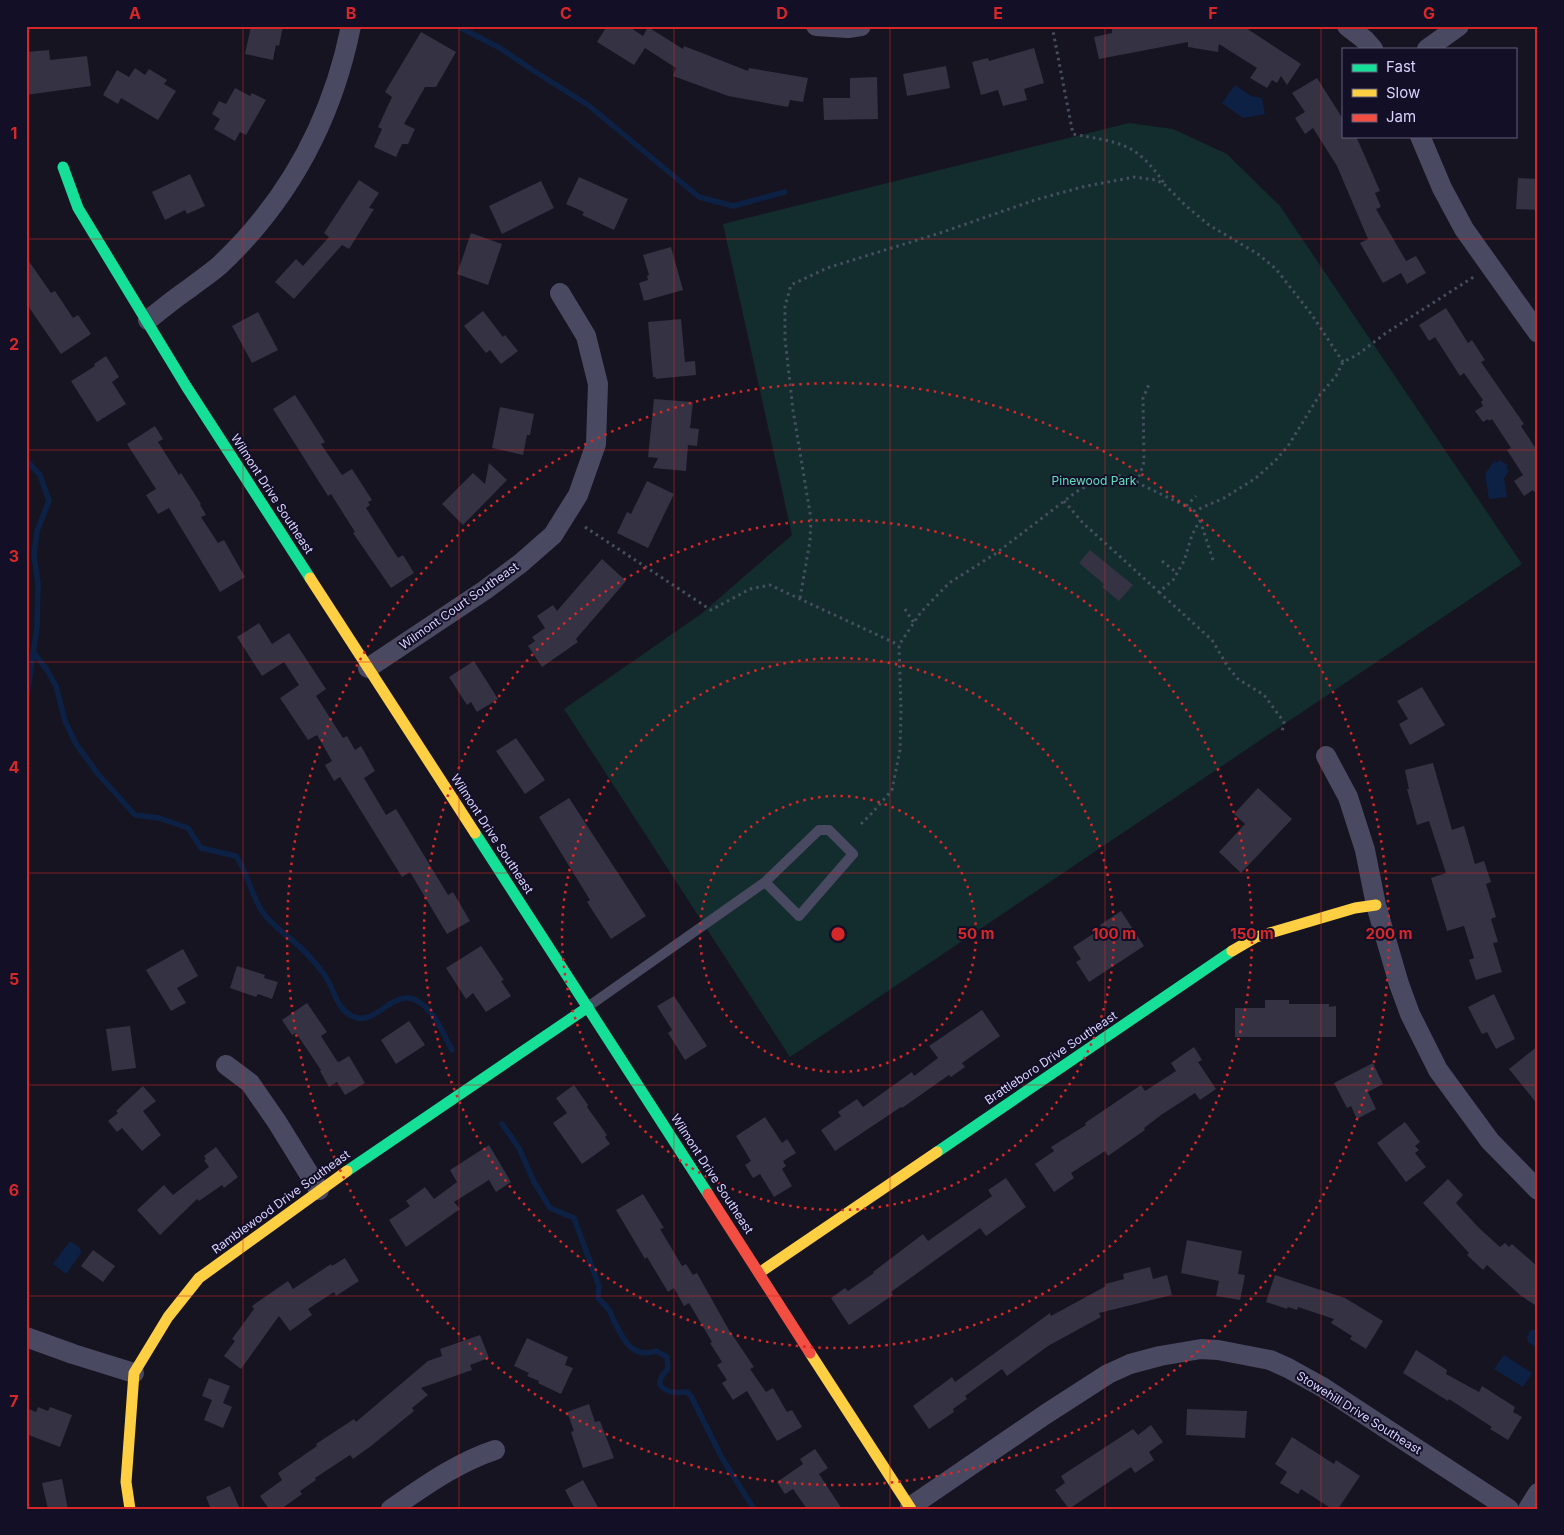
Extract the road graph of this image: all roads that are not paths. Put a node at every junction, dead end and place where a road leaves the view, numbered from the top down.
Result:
1 (351, 26) edge
2 (816, 26) edge
3 (861, 26) edge
4 (1347, 26) edge
5 (1459, 26) edge
6 (1372, 48) edge
7 (1428, 48) edge
8 (1421, 138) edge
9 (64, 167) dead end
10 (560, 293) dead end
11 (148, 320) junction
12 (1538, 334) edge
13 (368, 668) junction
14 (1326, 756) dead end
15 (765, 882) junction
16 (1376, 904) junction
17 (588, 1007) junction
18 (226, 1065) dead end
19 (319, 1190) junction
20 (1538, 1190) edge
21 (759, 1273) junction
22 (26, 1337) edge
23 (134, 1373) junction
24 (495, 1450) dead end
25 (1538, 1493) edge
26 (911, 1508) edge
27 (130, 1509) edge
28 (391, 1509) edge
29 (1509, 1509) edge
30 (1528, 1509) edge

1 - 11 street
2 - 3 street
4 - 6 street
5 - 7 street
8 - 12 street
9 - 11 street, Wilmont Drive Southeast
10 - 13 street, Wilmont Court Southeast
11 - 13 street, Wilmont Drive Southeast
13 - 17 street, Wilmont Drive Southeast
14 - 16 street
15 - 15 lane
15 - 17 lane
16 - 20 street
16 - 21 street, Brattleboro Drive Southeast
17 - 19 street, Ramblewood Drive Southeast
17 - 21 street, Wilmont Drive Southeast
18 - 19 street
19 - 23 street, Ramblewood Drive Southeast
21 - 26 street, Wilmont Drive Southeast
22 - 23 street
23 - 27 street, Ramblewood Drive Southeast
24 - 28 street
25 - 30 street
26 - 29 street, Stowehill Drive Southeast

